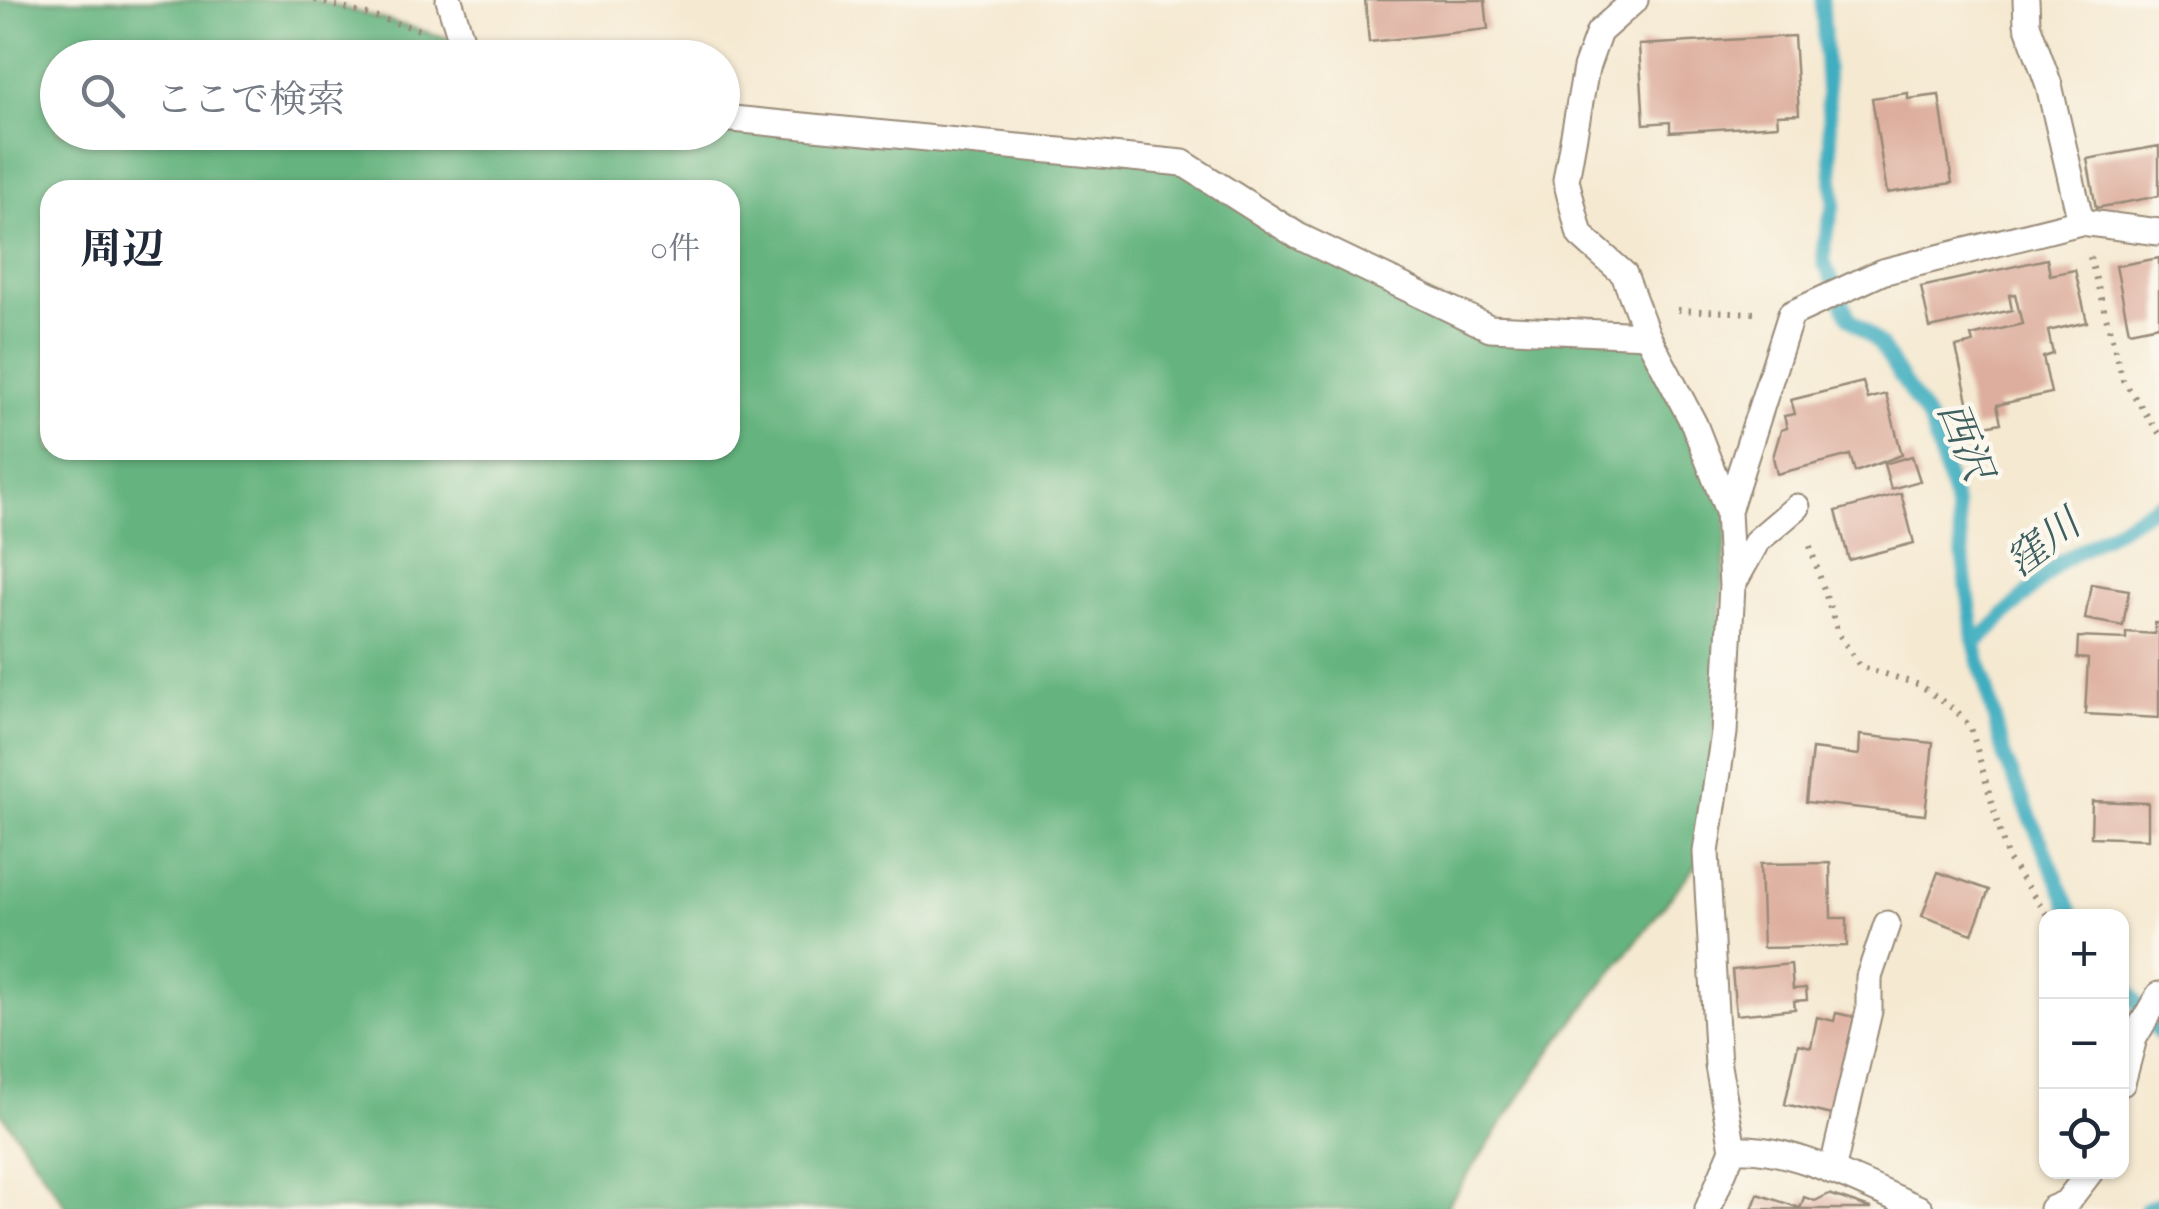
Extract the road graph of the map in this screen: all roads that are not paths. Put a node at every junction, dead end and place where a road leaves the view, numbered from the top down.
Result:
1 (449, 0) edge
2 (1635, 0) edge
3 (2026, 0) edge
4 (465, 40) edge
5 (740, 120) edge
6 (2081, 222) junction
7 (2159, 232) edge
8 (1648, 335) junction
9 (1797, 506) road end
10 (1728, 510) junction
11 (1732, 586) junction
12 (1887, 924) dead end
13 (2159, 995) edge
14 (2129, 1057) edge
15 (1733, 1149) junction
16 (1832, 1171) junction
17 (2085, 1179) edge
18 (1708, 1209) edge
19 (1920, 1209) edge
20 (2052, 1209) edge

1 - 4 lane
2 - 8 lane
3 - 6 lane
5 - 8 lane
6 - 7 lane
6 - 10 lane
8 - 10 lane
9 - 11 lane
10 - 11 lane
11 - 15 lane
12 - 16 lane
13 - 14 lane
15 - 16 lane
15 - 18 lane
16 - 19 lane
17 - 20 lane

